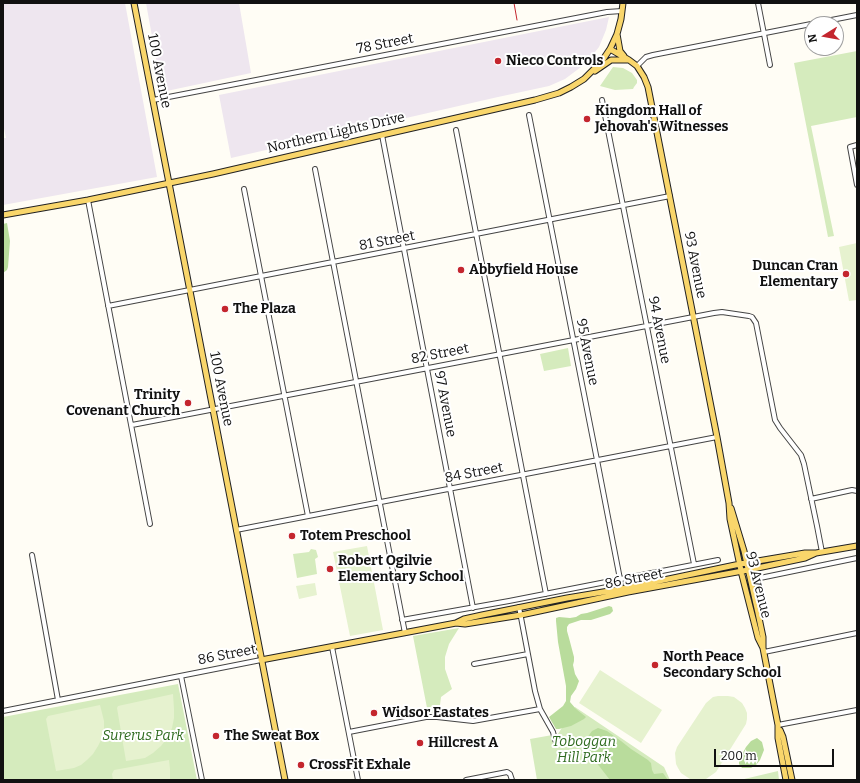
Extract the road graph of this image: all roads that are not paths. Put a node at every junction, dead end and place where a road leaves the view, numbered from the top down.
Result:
1 (134, 3) edge
2 (623, 3) edge
3 (758, 3) edge
4 (622, 11) junction
5 (857, 15) edge
6 (764, 33) junction
7 (617, 34) junction
8 (610, 49) junction
9 (629, 60) junction
10 (770, 65) dead end
11 (637, 66) junction
12 (587, 77) junction
13 (153, 100) junction
14 (602, 100) dead end
15 (529, 116) dead end
16 (456, 130) dead end
17 (382, 135) junction
18 (857, 145) edge
19 (315, 169) dead end
20 (168, 184) junction
21 (857, 185) edge
22 (244, 189) dead end
23 (670, 196) junction
24 (88, 200) junction
25 (624, 206) junction
26 (3, 215) edge
27 (550, 220) junction
28 (476, 234) junction
29 (404, 248) junction
30 (332, 262) junction
31 (261, 276) junction
32 (189, 290) junction
33 (108, 306) junction
34 (693, 317) junction
35 (647, 325) junction
36 (574, 340) junction
37 (500, 354) junction
38 (427, 368) junction
39 (356, 382) junction
40 (284, 396) junction
41 (212, 410) junction
42 (132, 425) junction
43 (717, 437) junction
44 (671, 446) junction
45 (597, 460) junction
46 (523, 474) junction
47 (451, 489) junction
48 (857, 490) edge
49 (811, 499) junction
50 (379, 502) junction
51 (729, 503) junction
52 (308, 516) junction
53 (150, 524) dead end
54 (236, 530) junction
55 (857, 546) edge
56 (819, 553) junction
57 (32, 555) dead end
58 (857, 558) edge
59 (718, 560) dead end
60 (747, 563) junction
61 (694, 564) junction
62 (740, 564) junction
63 (748, 570) junction
64 (742, 571) junction
65 (760, 578) dead end
66 (620, 579) junction
67 (620, 591) junction
68 (546, 594) junction
69 (519, 607) junction
70 (473, 608) junction
71 (521, 615) junction
72 (402, 620) junction
73 (456, 623) junction
74 (405, 633) junction
75 (857, 633) edge
76 (332, 647) junction
77 (763, 650) junction
78 (528, 654) junction
79 (261, 660) junction
80 (474, 664) dead end
81 (181, 676) junction
82 (58, 700) junction
83 (540, 709) junction
84 (857, 710) edge
85 (3, 711) edge
86 (778, 725) junction
87 (350, 732) junction
88 (555, 740) dead end
89 (202, 780) edge
90 (285, 780) edge
91 (358, 780) edge
92 (466, 780) edge
93 (512, 780) edge
94 (786, 780) edge
95 (792, 780) edge

1 - 13 main road, 100 Avenue
2 - 4 main road, Northern Lights Drive
3 - 6 street
4 - 7 main road, Northern Lights Drive
4 - 13 street, 78 Street
5 - 6 street
6 - 10 street
6 - 11 street
7 - 8 main road, Northern Lights Drive
7 - 9 main road
8 - 9 main road, 93 Avenue
8 - 12 main road, Northern Lights Drive
9 - 11 main road, 93 Avenue
9 - 12 main road
11 - 23 main road, 93 Avenue
12 - 17 main road, Northern Lights Drive
13 - 20 main road, 100 Avenue
14 - 25 street, 94 Avenue
15 - 27 street, 95 Avenue
16 - 28 street
17 - 20 main road, Northern Lights Drive
17 - 29 street, 97 Avenue
18 - 21 street
19 - 30 street
20 - 24 main road, Northern Lights Drive
20 - 32 main road, 100 Avenue
22 - 31 street
23 - 25 street, 81 Street
23 - 34 main road, 93 Avenue
24 - 26 main road, Northern Lights Drive
24 - 33 street
25 - 27 street, 81 Street
25 - 35 street, 94 Avenue
27 - 28 street, 81 Street
27 - 36 street, 95 Avenue
28 - 29 street, 81 Street
28 - 37 street
29 - 30 street, 81 Street
29 - 38 street, 97 Avenue
30 - 31 street, 81 Street
30 - 39 street
31 - 32 street, 81 Street
31 - 40 street
32 - 33 street, 81 Street
32 - 41 main road, 100 Avenue
33 - 42 street
34 - 35 street, 82 Street
34 - 43 main road, 93 Avenue
34 - 49 street, 82 Street
35 - 36 street, 82 Street
35 - 44 street, 94 Avenue
36 - 37 street, 82 Street
36 - 45 street, 95 Avenue
37 - 38 street, 82 Street
37 - 46 street
38 - 39 street, 82 Street
38 - 47 street, 97 Avenue
39 - 40 street, 82 Street
39 - 50 street
40 - 41 street, 82 Street
40 - 52 street
41 - 42 street, 82 Street
41 - 54 main road, 100 Avenue
42 - 53 street
43 - 44 street, 84 Street
43 - 51 main road, 93 Avenue
44 - 45 street, 84 Street
44 - 61 street, 94 Avenue
45 - 46 street, 84 Street
45 - 66 street, 95 Avenue
46 - 47 street, 84 Street
46 - 68 street
47 - 50 street, 84 Street
47 - 70 street, 97 Avenue
48 - 49 street
49 - 56 street
50 - 52 street, 84 Street
50 - 72 street
51 - 60 main road, 93 Avenue
51 - 62 main road, 93 Avenue
52 - 54 street, 84 Street
54 - 79 main road, 100 Avenue
55 - 56 main road, 86 Street
56 - 60 main road, 86 Street
56 - 63 main road, 86 Street
57 - 82 street
58 - 65 street
59 - 61 street, 86 Street
60 - 62 main road, 86 Street
60 - 63 main road, 93 Avenue
61 - 66 street, 86 Street
62 - 64 main road, 93 Avenue
62 - 67 main road, 86 Street
63 - 64 main road, 86 Street
63 - 77 main road, 93 Avenue
64 - 67 main road, 86 Street
64 - 77 main road, 93 Avenue
66 - 67 street, 95 Avenue
66 - 68 street, 86 Street
67 - 69 main road, 86 Street
67 - 71 main road, 86 Street
68 - 70 street, 86 Street
69 - 71 street
69 - 73 main road, 86 Street
70 - 72 street, 86 Street
71 - 73 main road, 86 Street
71 - 78 street
72 - 74 street
73 - 74 main road, 86 Street
74 - 76 main road, 86 Street
75 - 77 street
76 - 79 main road, 86 Street
76 - 87 street
77 - 86 main road, 93 Avenue
78 - 80 street
78 - 83 street
79 - 81 street, 86 Street
79 - 90 main road, 100 Avenue
81 - 82 street, 86 Street
81 - 89 street
82 - 85 street, 86 Street
83 - 87 street
83 - 88 street
84 - 86 street
86 - 94 main road, 93 Avenue
86 - 95 main road, 93 Avenue
87 - 91 street
92 - 93 street

